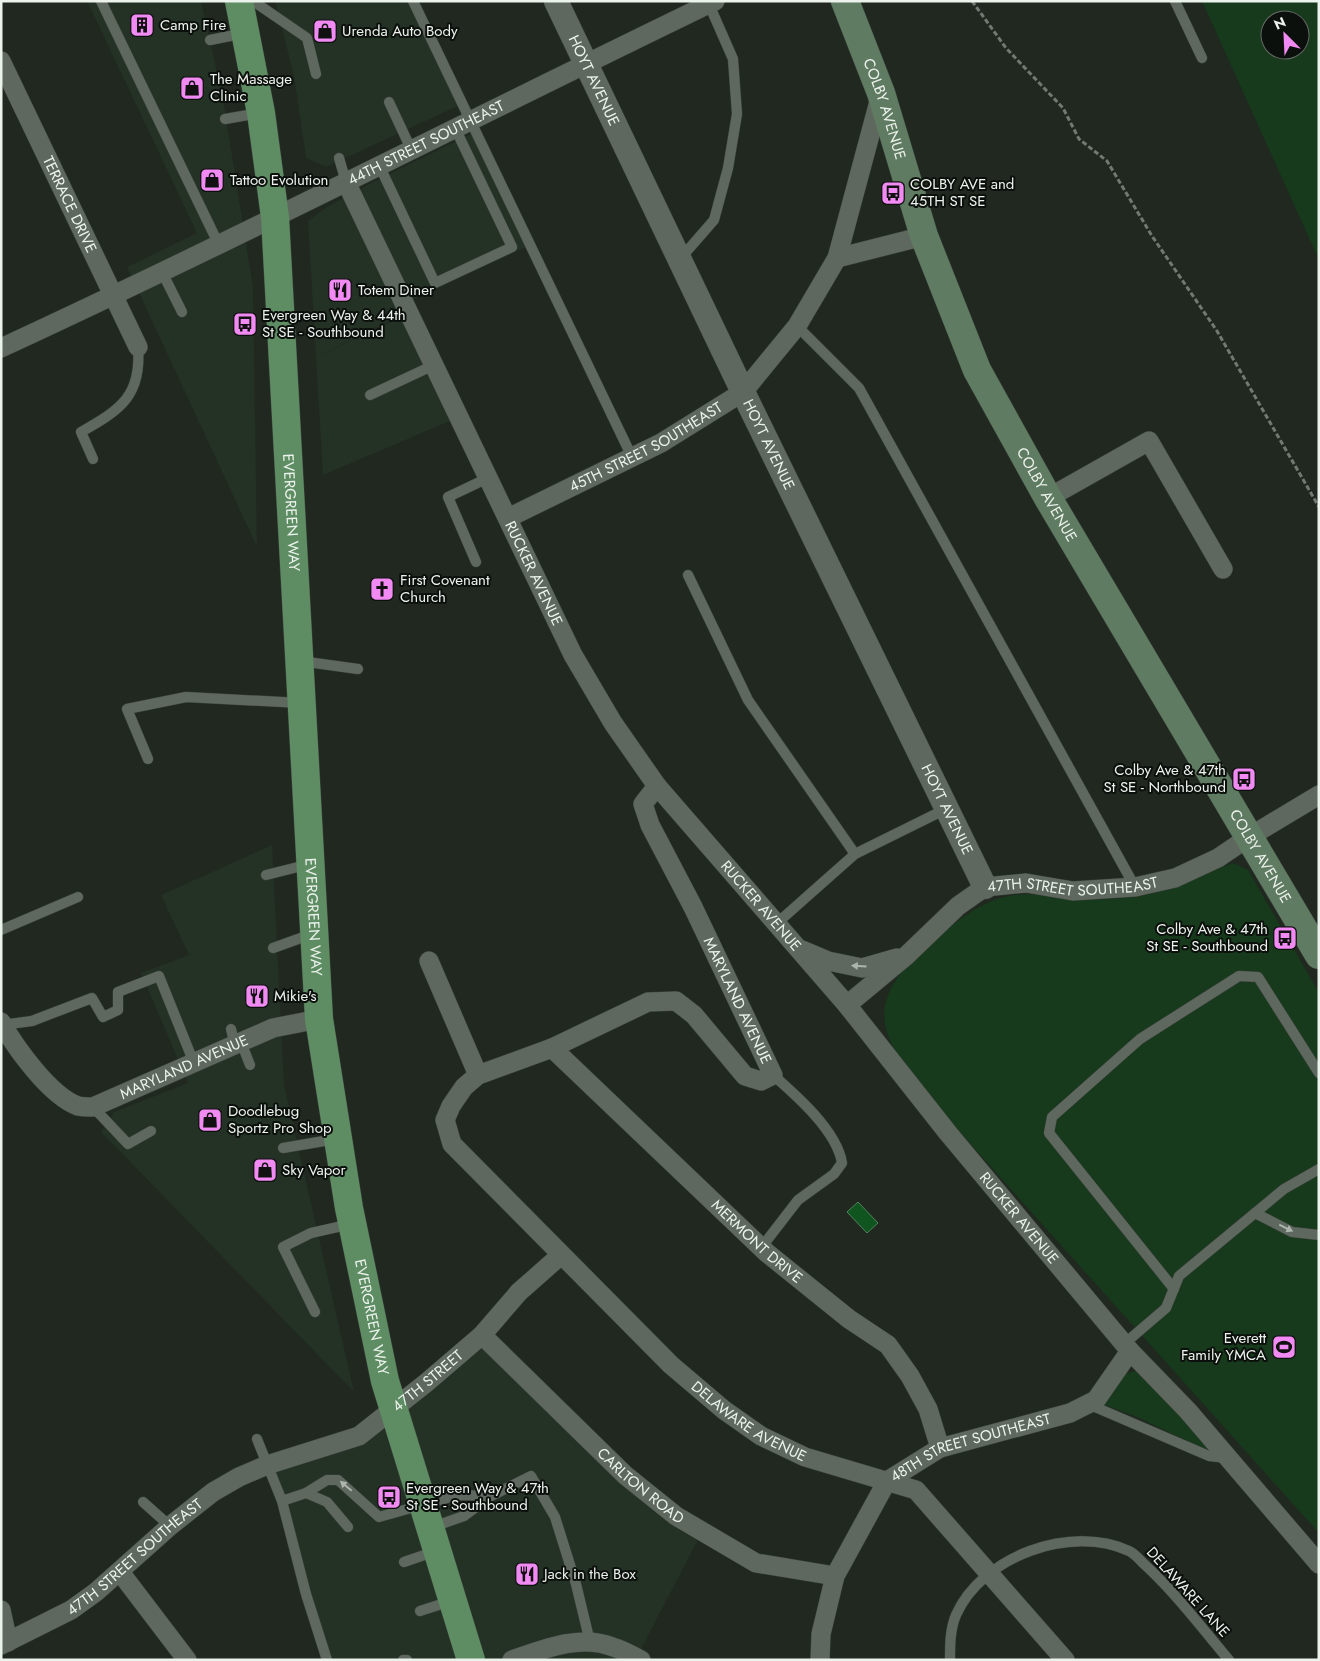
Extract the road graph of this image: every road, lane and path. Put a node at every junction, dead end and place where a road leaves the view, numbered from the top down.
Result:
1 (101, 1) edge
2 (239, 1) edge
3 (253, 1) edge
4 (413, 1) edge
5 (556, 1) edge
6 (845, 1) edge
7 (972, 1) edge
8 (1175, 1) edge
9 (710, 2) edge
10 (246, 32) junction
11 (210, 40) dead end
12 (1202, 58) dead end
13 (1, 61) edge
14 (586, 63) junction
15 (316, 74) dead end
16 (881, 94) junction
17 (389, 102) dead end
18 (261, 113) junction
19 (225, 119) dead end
20 (463, 124) junction
21 (411, 149) junction
22 (339, 158) dead end
23 (379, 165) junction
24 (346, 182) junction
25 (274, 217) junction
26 (924, 236) junction
27 (219, 245) junction
28 (837, 258) junction
29 (680, 260) junction
30 (162, 274) junction
31 (113, 297) junction
32 (182, 312) dead end
33 (797, 326) junction
34 (138, 347) joint
35 (1, 348) edge
36 (434, 365) junction
37 (743, 392) junction
38 (370, 395) dead end
39 (632, 457) junction
40 (93, 459) dead end
41 (488, 478) junction
42 (1048, 498) junction
43 (1319, 507) edge
44 (508, 518) junction
45 (476, 562) dead end
46 (1223, 569) dead end
47 (688, 575) dead end
48 (299, 661) junction
49 (358, 669) dead end
50 (302, 703) junction
51 (148, 759) dead end
52 (656, 786) junction
53 (1319, 795) edge
54 (948, 808) junction
55 (1249, 837) junction
56 (855, 854) junction
57 (310, 864) junction
58 (266, 875) dead end
59 (986, 887) junction
60 (1135, 887) junction
61 (78, 897) dead end
62 (776, 924) junction
63 (1, 930) edge
64 (314, 934) junction
65 (273, 948) dead end
66 (797, 948) junction
67 (1319, 955) edge
68 (906, 956) junction
69 (429, 961) dead end
70 (847, 1005) junction
71 (319, 1019) junction
72 (2, 1023) edge
73 (236, 1039) junction
74 (552, 1048) junction
75 (194, 1063) junction
76 (250, 1065) dead end
77 (1319, 1073) edge
78 (478, 1075) junction
79 (773, 1075) junction
80 (93, 1107) junction
81 (150, 1131) dead end
82 (338, 1139) junction
83 (452, 1144) joint
84 (283, 1148) dead end
85 (1319, 1169) edge
86 (1255, 1213) junction
87 (352, 1224) junction
88 (1319, 1234) edge
89 (761, 1248) junction
90 (561, 1255) junction
91 (1174, 1289) junction
92 (314, 1312) dead end
93 (482, 1334) junction
94 (1127, 1347) junction
95 (1088, 1404) junction
96 (393, 1410) junction
97 (257, 1439) dead end
98 (940, 1448) junction
99 (1229, 1458) junction
100 (267, 1465) junction
101 (887, 1481) junction
102 (306, 1494) junction
103 (491, 1496) junction
104 (282, 1501) junction
105 (143, 1502) dead end
106 (170, 1526) junction
107 (348, 1527) dead end
108 (429, 1528) junction
109 (404, 1562) dead end
110 (1319, 1564) edge
111 (120, 1572) junction
112 (989, 1573) junction
113 (834, 1576) junction
114 (452, 1601) junction
115 (1, 1610) edge
116 (420, 1611) dead end
117 (590, 1642) junction
118 (4, 1644) edge
119 (187, 1660) edge
120 (327, 1660) edge
121 (471, 1660) edge
122 (512, 1660) edge
123 (641, 1660) edge
124 (820, 1660) edge
125 (950, 1660) edge
126 (1065, 1660) edge
127 (1229, 1660) edge

1 - 27 lane
2 - 10 main road
3 - 15 lane
4 - 20 lane
5 - 14 street, HOYT AVENUE
6 - 16 main road, COLBY AVENUE
7 - 43 path
8 - 12 lane
9 - 14 street, 44TH STREET SOUTHEAST
9 - 29 lane
10 - 11 lane
10 - 18 main road
13 - 31 street, TERRACE DRIVE
14 - 20 street, 44TH STREET SOUTHEAST
14 - 29 street, HOYT AVENUE
16 - 26 main road, COLBY AVENUE
16 - 28 street, 45TH STREET SOUTHEAST
17 - 21 lane
18 - 19 lane
18 - 25 main road
20 - 21 street, 44TH STREET SOUTHEAST
20 - 23 lane
20 - 39 lane
21 - 23 street, 44TH STREET SOUTHEAST
22 - 24 lane, RUCKER AVENUE
23 - 24 street, 44TH STREET SOUTHEAST
24 - 25 street, 44TH STREET SOUTHEAST
24 - 36 street, RUCKER AVENUE
25 - 27 street, 44TH STREET SOUTHEAST
25 - 48 main road, EVERGREEN WAY
26 - 28 street
26 - 42 main road, COLBY AVENUE
27 - 30 street, 44TH STREET SOUTHEAST
28 - 33 street, 45TH STREET SOUTHEAST
29 - 37 street, HOYT AVENUE
30 - 31 street, 44TH STREET SOUTHEAST
30 - 32 lane
31 - 34 street, TERRACE DRIVE
31 - 35 street, 44TH STREET SOUTHEAST
33 - 37 street, 45TH STREET SOUTHEAST
33 - 60 lane
34 - 40 lane
36 - 38 lane
36 - 41 street, RUCKER AVENUE
37 - 39 street, 45TH STREET SOUTHEAST
37 - 54 street, HOYT AVENUE
39 - 44 street, 45TH STREET SOUTHEAST
41 - 44 street, RUCKER AVENUE
41 - 45 lane
42 - 46 street
42 - 55 main road, COLBY AVENUE
44 - 52 street, RUCKER AVENUE
47 - 56 lane
48 - 49 lane
48 - 50 main road, EVERGREEN WAY
50 - 51 lane
50 - 57 main road, EVERGREEN WAY
52 - 62 street, RUCKER AVENUE
52 - 79 street, MARYLAND AVENUE
53 - 55 street, 47TH STREET SOUTHEAST
54 - 56 lane
54 - 59 street, HOYT AVENUE
55 - 60 street, 47TH STREET SOUTHEAST
55 - 67 main road, COLBY AVENUE
56 - 62 lane
57 - 58 lane
57 - 64 main road, EVERGREEN WAY
59 - 60 street, 47TH STREET SOUTHEAST
59 - 68 street, 47TH STREET SOUTHEAST
61 - 63 lane
62 - 66 street, RUCKER AVENUE
64 - 65 lane
64 - 71 main road, EVERGREEN WAY
68 -> 66 street
66 - 70 street, RUCKER AVENUE
68 - 70 street, 47TH STREET SOUTHEAST
69 - 78 street
70 - 94 street, RUCKER AVENUE
71 - 73 street, MARYLAND AVENUE
71 - 82 main road, EVERGREEN WAY
72 - 75 lane
72 - 80 street
73 - 75 street, MARYLAND AVENUE
73 - 76 lane
74 - 78 street, MARYLAND AVENUE
74 - 79 street, MARYLAND AVENUE
74 - 89 street, MERMONT DRIVE
75 - 80 street, MARYLAND AVENUE
77 - 91 lane
78 - 83 street, MARYLAND AVENUE
79 - 89 lane
80 - 81 lane
82 - 84 lane
82 - 87 main road, EVERGREEN WAY
83 - 90 street, DELAWARE AVENUE
85 - 86 lane
86 -> 88 lane
86 - 91 lane
87 - 92 lane
87 - 96 main road, EVERGREEN WAY
89 - 98 street, MERMONT DRIVE
90 - 93 street, 47TH STREET
90 - 101 street, DELAWARE AVENUE
91 - 94 lane
93 - 96 street, 47TH STREET
93 - 113 street, CARLTON ROAD
94 - 95 street, 48TH STREET SOUTHEAST
94 - 99 street, RUCKER AVENUE
95 - 98 street, 48TH STREET SOUTHEAST
95 - 99 lane
96 - 100 street, 47TH STREET
96 - 108 main road, EVERGREEN WAY
97 - 100 lane
98 - 101 street, 48TH STREET SOUTHEAST
99 - 110 street, RUCKER AVENUE
100 - 104 lane
100 - 106 street, 47TH STREET SOUTHEAST
101 - 112 street, DELAWARE AVENUE
101 - 113 street, 48TH STREET SOUTHEAST
102 - 104 lane
102 - 107 lane
108 -> 102 lane
103 - 108 lane
103 - 108 lane
103 - 117 lane
104 - 120 lane
105 - 106 lane
106 - 111 street, 47TH STREET SOUTHEAST
108 - 109 lane
108 - 114 main road, EVERGREEN WAY
111 - 118 street, 47TH STREET SOUTHEAST
111 - 119 street
112 - 125 lane, DELAWARE LANE
112 - 126 street, DELAWARE AVENUE
112 - 127 lane, DELAWARE LANE
113 - 124 street, 48TH STREET SOUTHEAST
114 - 116 lane
114 - 121 main road, EVERGREEN WAY
115 - 118 street
117 - 122 street
117 - 123 street

